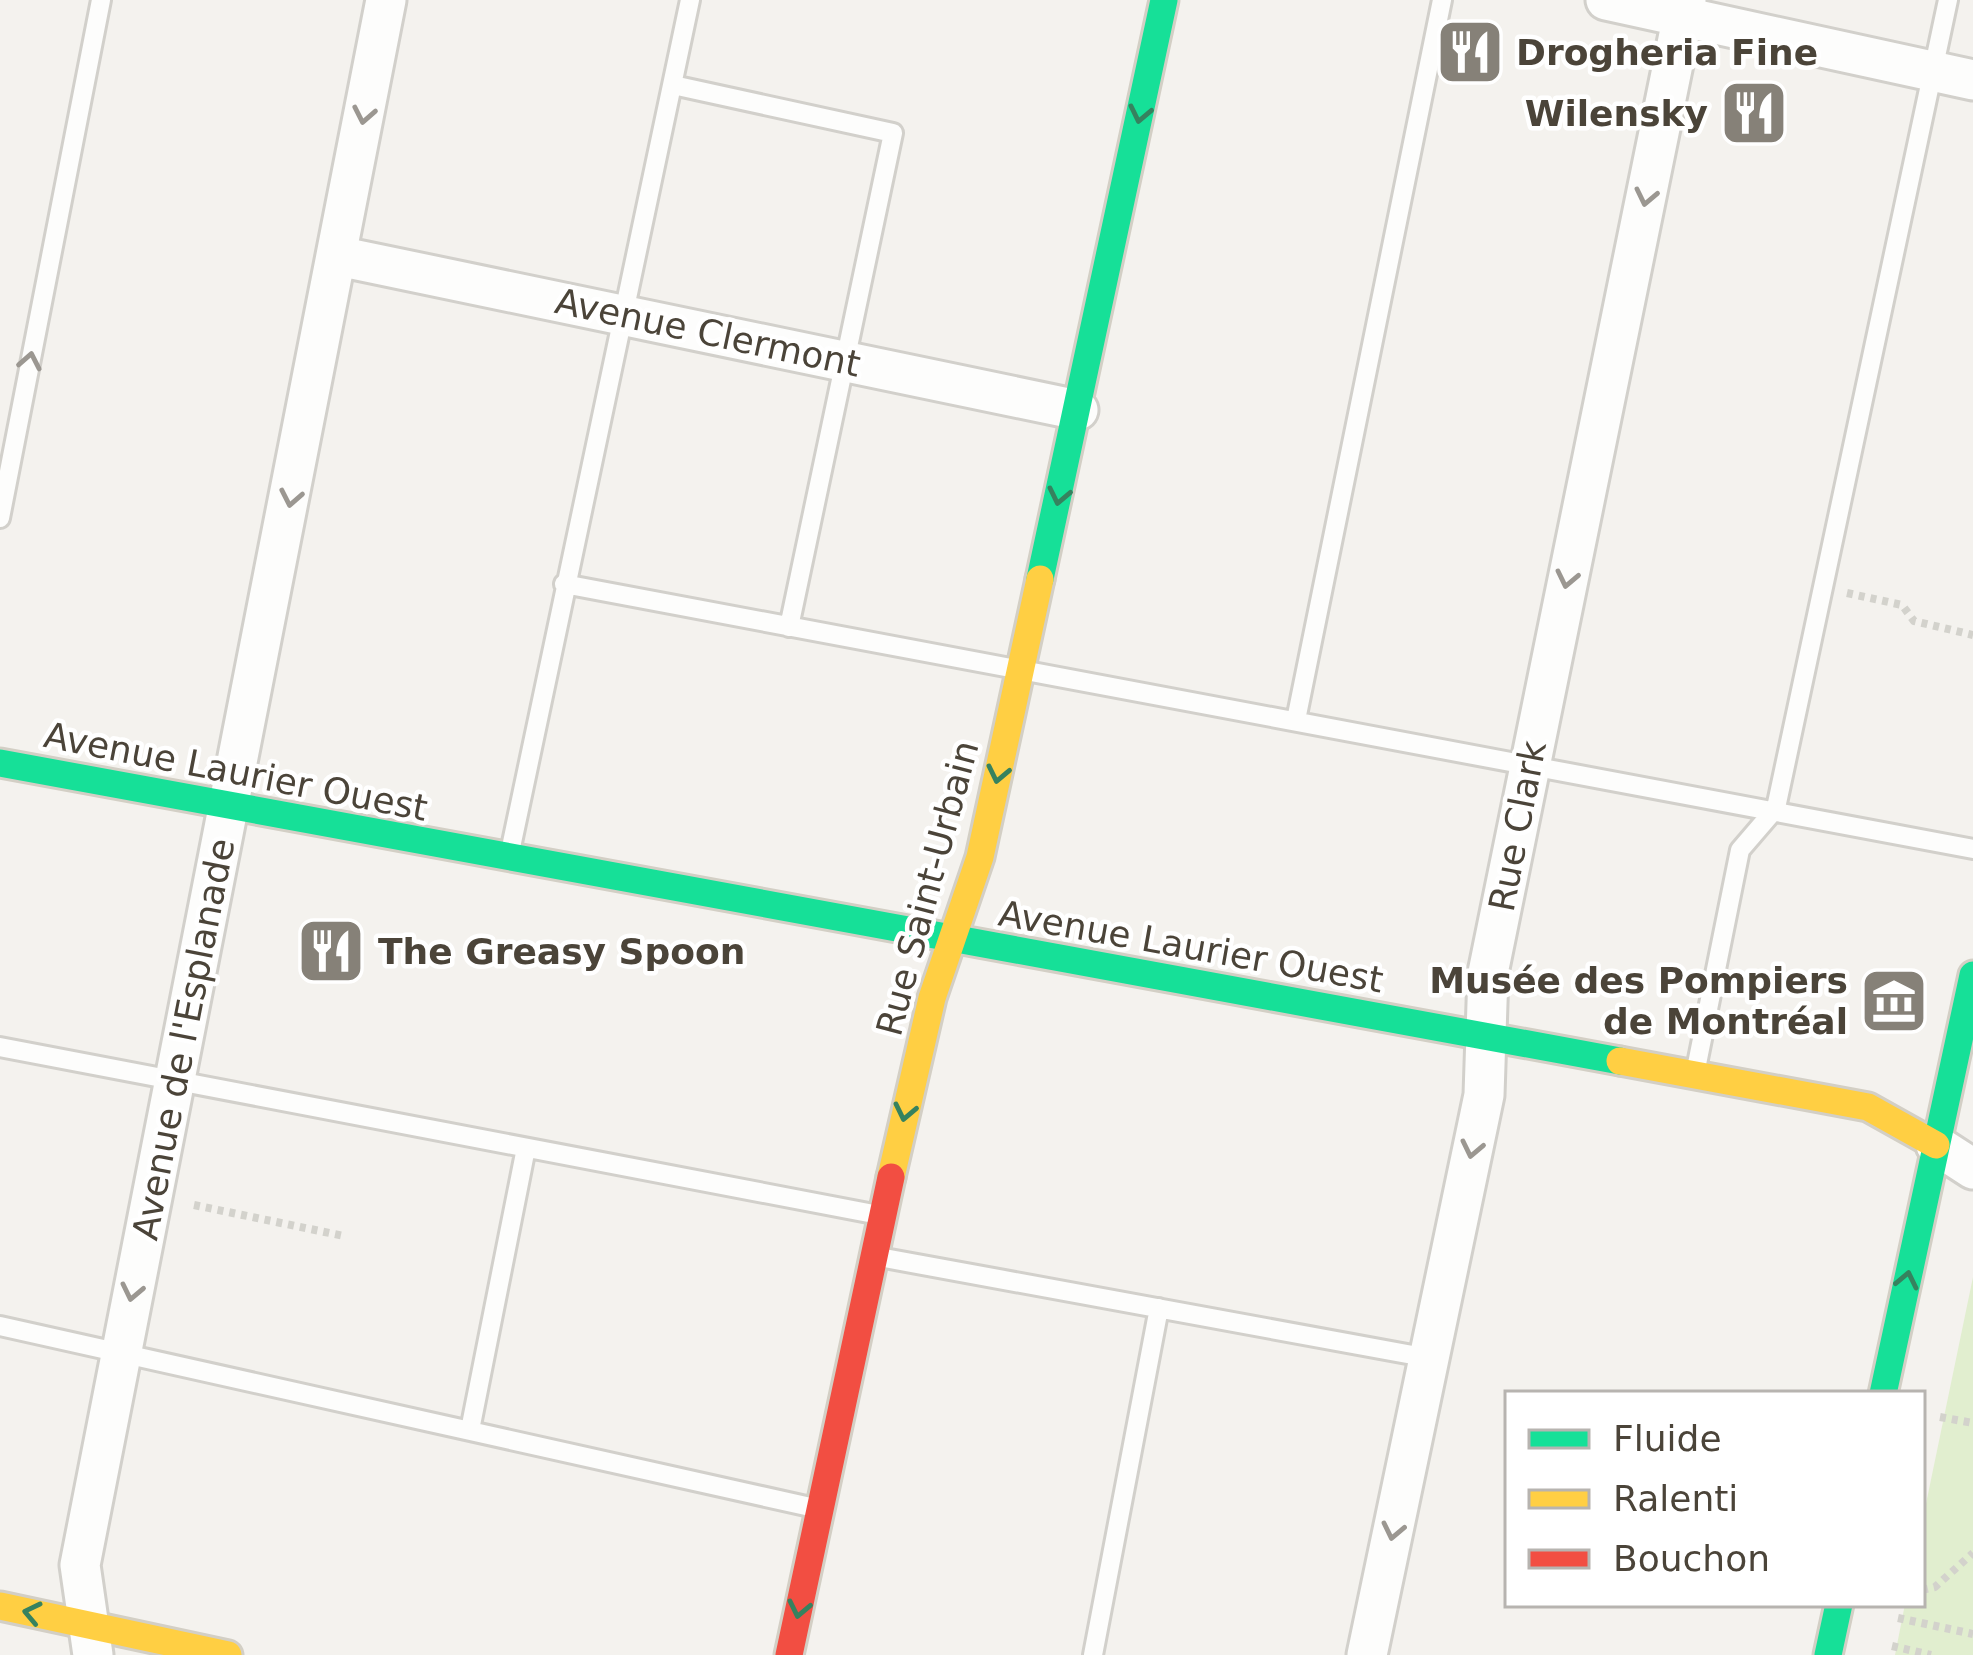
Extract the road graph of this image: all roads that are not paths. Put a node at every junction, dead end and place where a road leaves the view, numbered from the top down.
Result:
1 (100, 0) edge
2 (386, 0) edge
3 (690, 0) edge
4 (1165, 0) edge
5 (1442, 0) edge
6 (1606, 0) edge
7 (1948, 0) edge
8 (1684, 9) edge
9 (1934, 72) junction
10 (1973, 80) edge
11 (673, 86) junction
12 (338, 256) junction
13 (624, 315) junction
14 (845, 360) junction
15 (1078, 410) junction
16 (0, 518) edge
17 (564, 584) junction
18 (789, 627) junction
19 (1022, 668) junction
20 (1296, 720) junction
21 (1530, 761) junction
22 (0, 764) edge
23 (230, 806) junction
24 (1776, 808) junction
25 (1973, 848) edge
26 (509, 858) junction
27 (951, 940) junction
28 (1973, 975) edge
29 (1485, 1034) junction
30 (0, 1047) edge
31 (1695, 1078) junction
32 (177, 1083) junction
33 (1936, 1145) junction
34 (526, 1148) junction
35 (1973, 1169) edge
36 (884, 1216) junction
37 (876, 1256) junction
38 (1159, 1308) junction
39 (0, 1326) edge
40 (119, 1351) junction
41 (1429, 1358) junction
42 (1884, 1391) edge
43 (470, 1430) junction
44 (820, 1509) junction
45 (0, 1606) edge
46 (1838, 1607) edge
47 (92, 1640) edge
48 (228, 1655) edge
49 (789, 1655) edge
50 (1094, 1655) edge
51 (1367, 1655) edge
52 (1828, 1655) edge

16 -> 1 lane
2 -> 12 street, Avenue de l'Esplanade
3 - 11 lane
4 -> 15 main road, Rue Saint-Urbain
5 - 20 lane
6 - 8 street
7 - 9 lane
8 - 9 street
8 -> 21 street, Rue Clark
9 - 10 street
9 - 24 lane
11 - 13 lane
11 - 14 lane
12 - 13 street, Avenue Clermont
12 -> 23 street, Avenue de l'Esplanade
13 - 14 street, Avenue Clermont
13 - 17 lane
14 - 15 street, Avenue Clermont
14 - 18 lane
15 -> 19 main road, Rue Saint-Urbain
17 - 18 lane
17 - 26 lane
18 - 19 lane
19 - 20 lane
19 -> 27 main road, Rue Saint-Urbain
20 - 21 lane
21 - 24 lane
21 - 29 street, Rue Clark
22 - 23 main road, Avenue Laurier Ouest
23 - 26 main road, Avenue Laurier Ouest
23 - 32 street, Avenue de l'Esplanade
24 - 25 lane
24 - 31 lane
26 - 27 main road, Avenue Laurier Ouest
27 - 29 main road, Avenue Laurier Ouest
27 -> 36 main road, Rue Saint-Urbain
28 - 33 main road
29 - 31 main road, Avenue Laurier Ouest
29 -> 41 street, Rue Clark
30 - 32 lane
31 - 33 main road, Avenue Laurier Ouest
32 - 34 lane
32 -> 40 street, Avenue de l'Esplanade
33 - 35 street
42 -> 33 main road
34 - 36 lane
34 - 43 lane
36 - 37 main road, Rue Saint-Urbain
37 - 38 lane
37 - 44 main road, Rue Saint-Urbain
38 - 41 lane
38 - 50 lane
39 - 40 lane
40 - 43 lane
40 - 47 street, Avenue de l'Esplanade
41 -> 51 street, Rue Clark
43 - 44 lane
44 -> 49 main road, Rue Saint-Urbain
47 -> 45 main road
46 - 52 main road
47 - 48 main road

